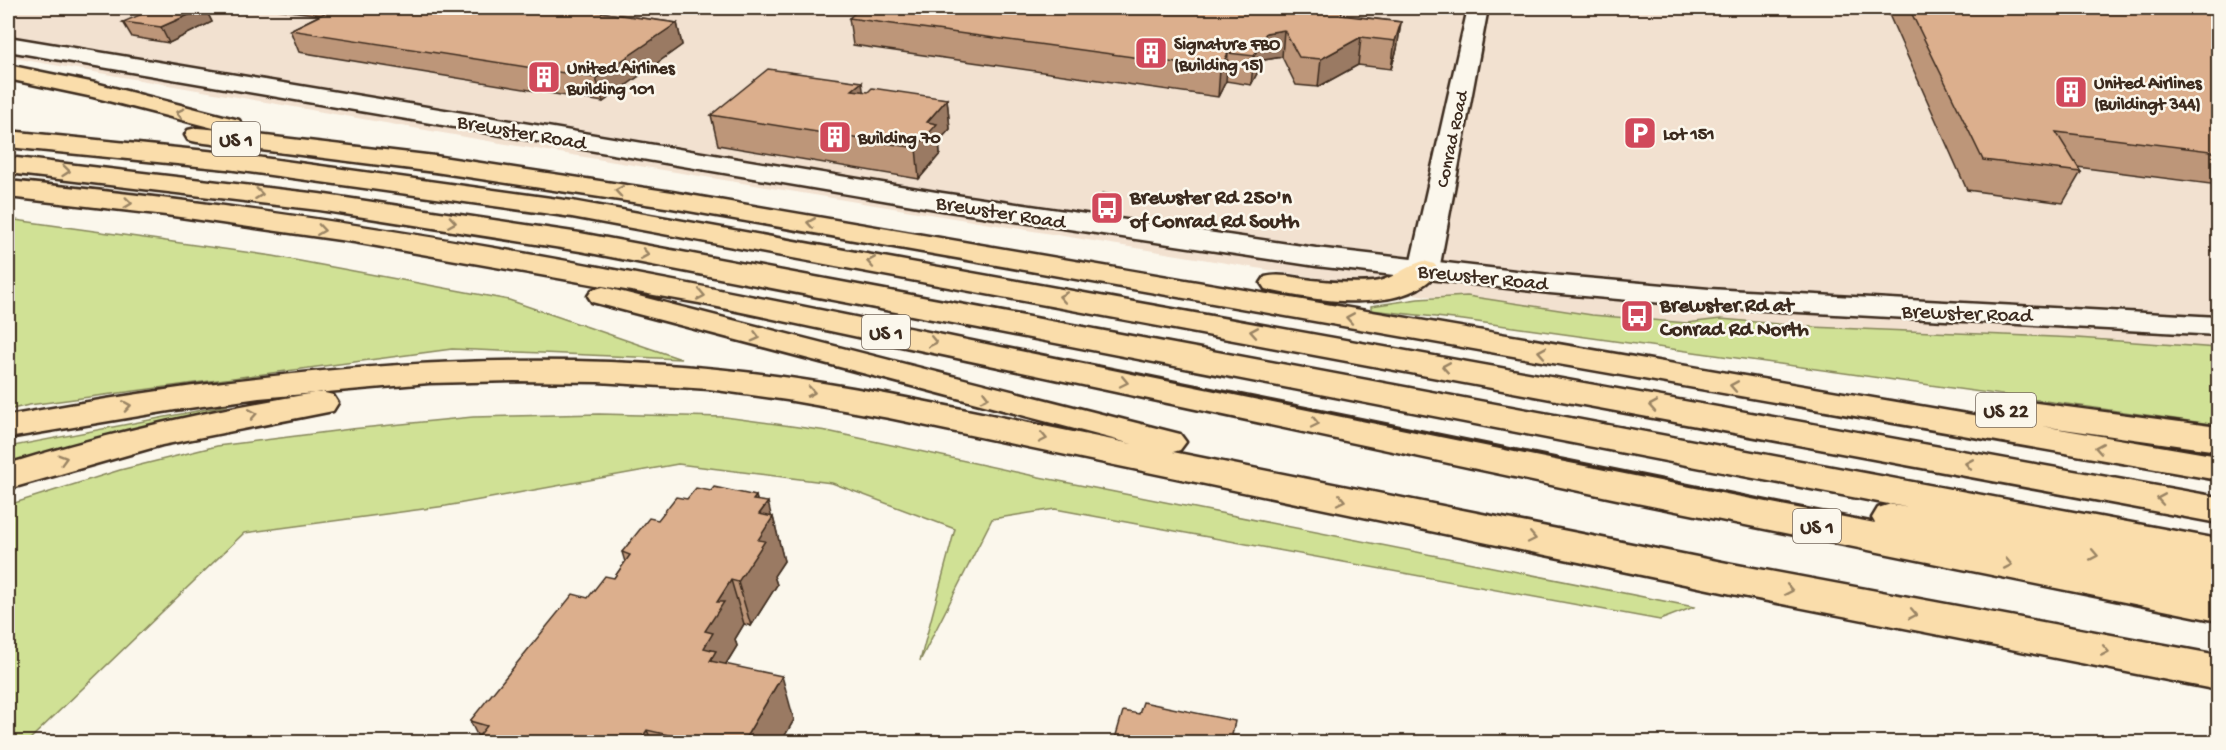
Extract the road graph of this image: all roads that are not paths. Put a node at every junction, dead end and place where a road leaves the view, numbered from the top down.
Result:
1 (1478, 8) edge
2 (8, 44) edge
3 (8, 72) edge
4 (8, 116) edge
5 (8, 139) edge
6 (8, 165) edge
7 (465, 168) junction
8 (8, 189) edge
9 (354, 234) junction
10 (889, 237) junction
11 (1424, 270) junction
12 (2218, 326) edge
13 (648, 374) junction
14 (1792, 396) junction
15 (8, 427) edge
16 (2218, 439) edge
17 (1415, 444) junction
18 (2218, 468) edge
19 (8, 477) edge
20 (1284, 488) junction
21 (2218, 510) edge
22 (2218, 553) edge
23 (2218, 579) edge
24 (2218, 605) edge
25 (2218, 673) edge

1 - 11 street, Conrad Road
2 - 11 street, Brewster Road
7 -> 3 highway
4 - 7 highway, US 1
21 -> 5 highway
6 -> 22 highway
10 -> 7 highway, US 1
8 -> 9 highway, US 1
9 -> 17 highway, US 1
9 -> 20 highway
10 - 11 highway
14 -> 10 highway, US 1
11 - 12 street, Brewster Road
15 -> 13 highway
19 -> 13 highway
13 -> 20 highway
14 - 16 highway, US 22
18 -> 14 highway, US 1
17 -> 23 highway
17 -> 24 highway, US 1
20 -> 25 highway

